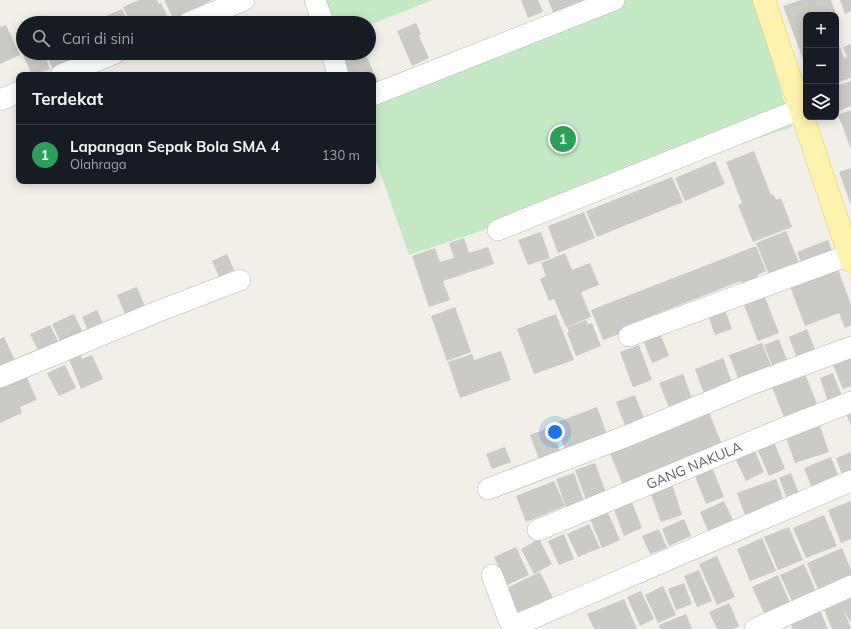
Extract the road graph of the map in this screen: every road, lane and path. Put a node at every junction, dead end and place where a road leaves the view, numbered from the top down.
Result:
1 (244, 0) edge
2 (315, 0) edge
3 (614, 0) edge
4 (764, 0) edge
5 (205, 16) edge
6 (321, 16) edge
7 (98, 60) edge
8 (334, 60) edge
9 (68, 72) edge
10 (337, 72) edge
11 (16, 93) edge
12 (376, 94) edge
13 (0, 100) edge
14 (800, 109) junction
15 (498, 230) dead end
16 (850, 258) edge
17 (240, 280) dead end
18 (629, 336) dead end
19 (851, 347) edge
20 (0, 377) edge
21 (851, 402) edge
22 (851, 480) edge
23 (488, 489) dead end
24 (851, 495) edge
25 (823, 498) junction
26 (538, 530) dead end
27 (492, 574) dead end
28 (641, 576) junction
29 (851, 586) edge
30 (531, 628) dead end
31 (755, 629) edge

1 - 5 street
2 - 6 street
3 - 12 street
4 - 14 main road
7 - 9 street
8 - 10 street
11 - 13 street
14 - 15 street
14 - 16 main road
16 - 18 street
17 - 20 street
19 - 23 street
21 - 26 street, GANG NAKULA
22 - 25 street
24 - 25 street
25 - 28 street
27 - 28 street
28 - 30 street
29 - 31 street

